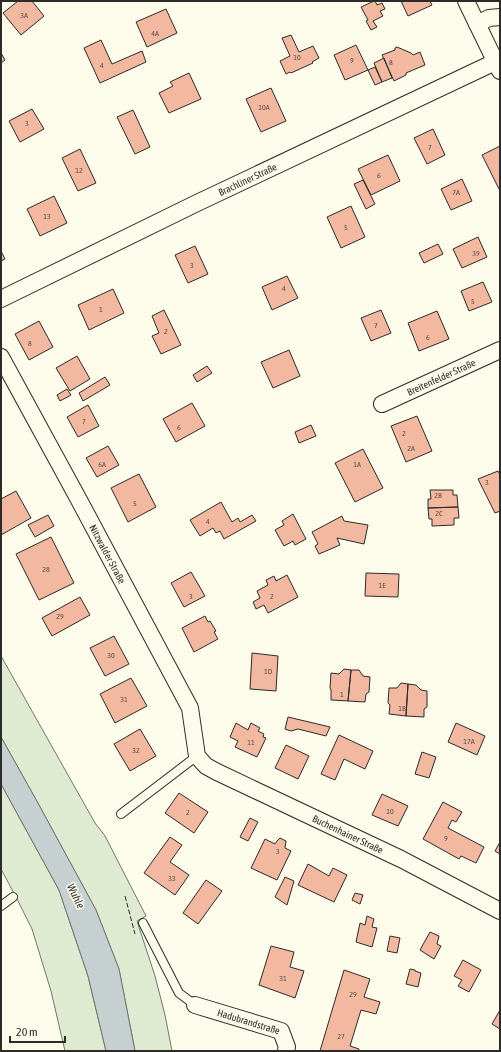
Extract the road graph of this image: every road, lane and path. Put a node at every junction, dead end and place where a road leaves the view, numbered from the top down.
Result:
1 (466, 1) edge
2 (500, 17) edge
3 (477, 24) junction
4 (498, 67) edge
5 (1, 299) edge
6 (500, 350) edge
7 (1, 357) edge
8 (382, 404) dead end
9 (197, 756) junction
10 (121, 814) dead end
11 (13, 897) dead end
12 (1, 906) edge
13 (500, 910) edge
14 (143, 923) dead end
15 (195, 1005) joint
16 (286, 1051) edge

1 - 3 street
2 - 3 street
3 - 4 street
4 - 5 street, Brachliner Straße
6 - 8 street, Breitenfelder Straße
7 - 9 street, Nitzwalder Straße
9 - 10 lane
9 - 13 street, Buchenhainer Straße
11 - 12 lane
14 - 15 lane
15 - 16 street, Hadubrandstraße

